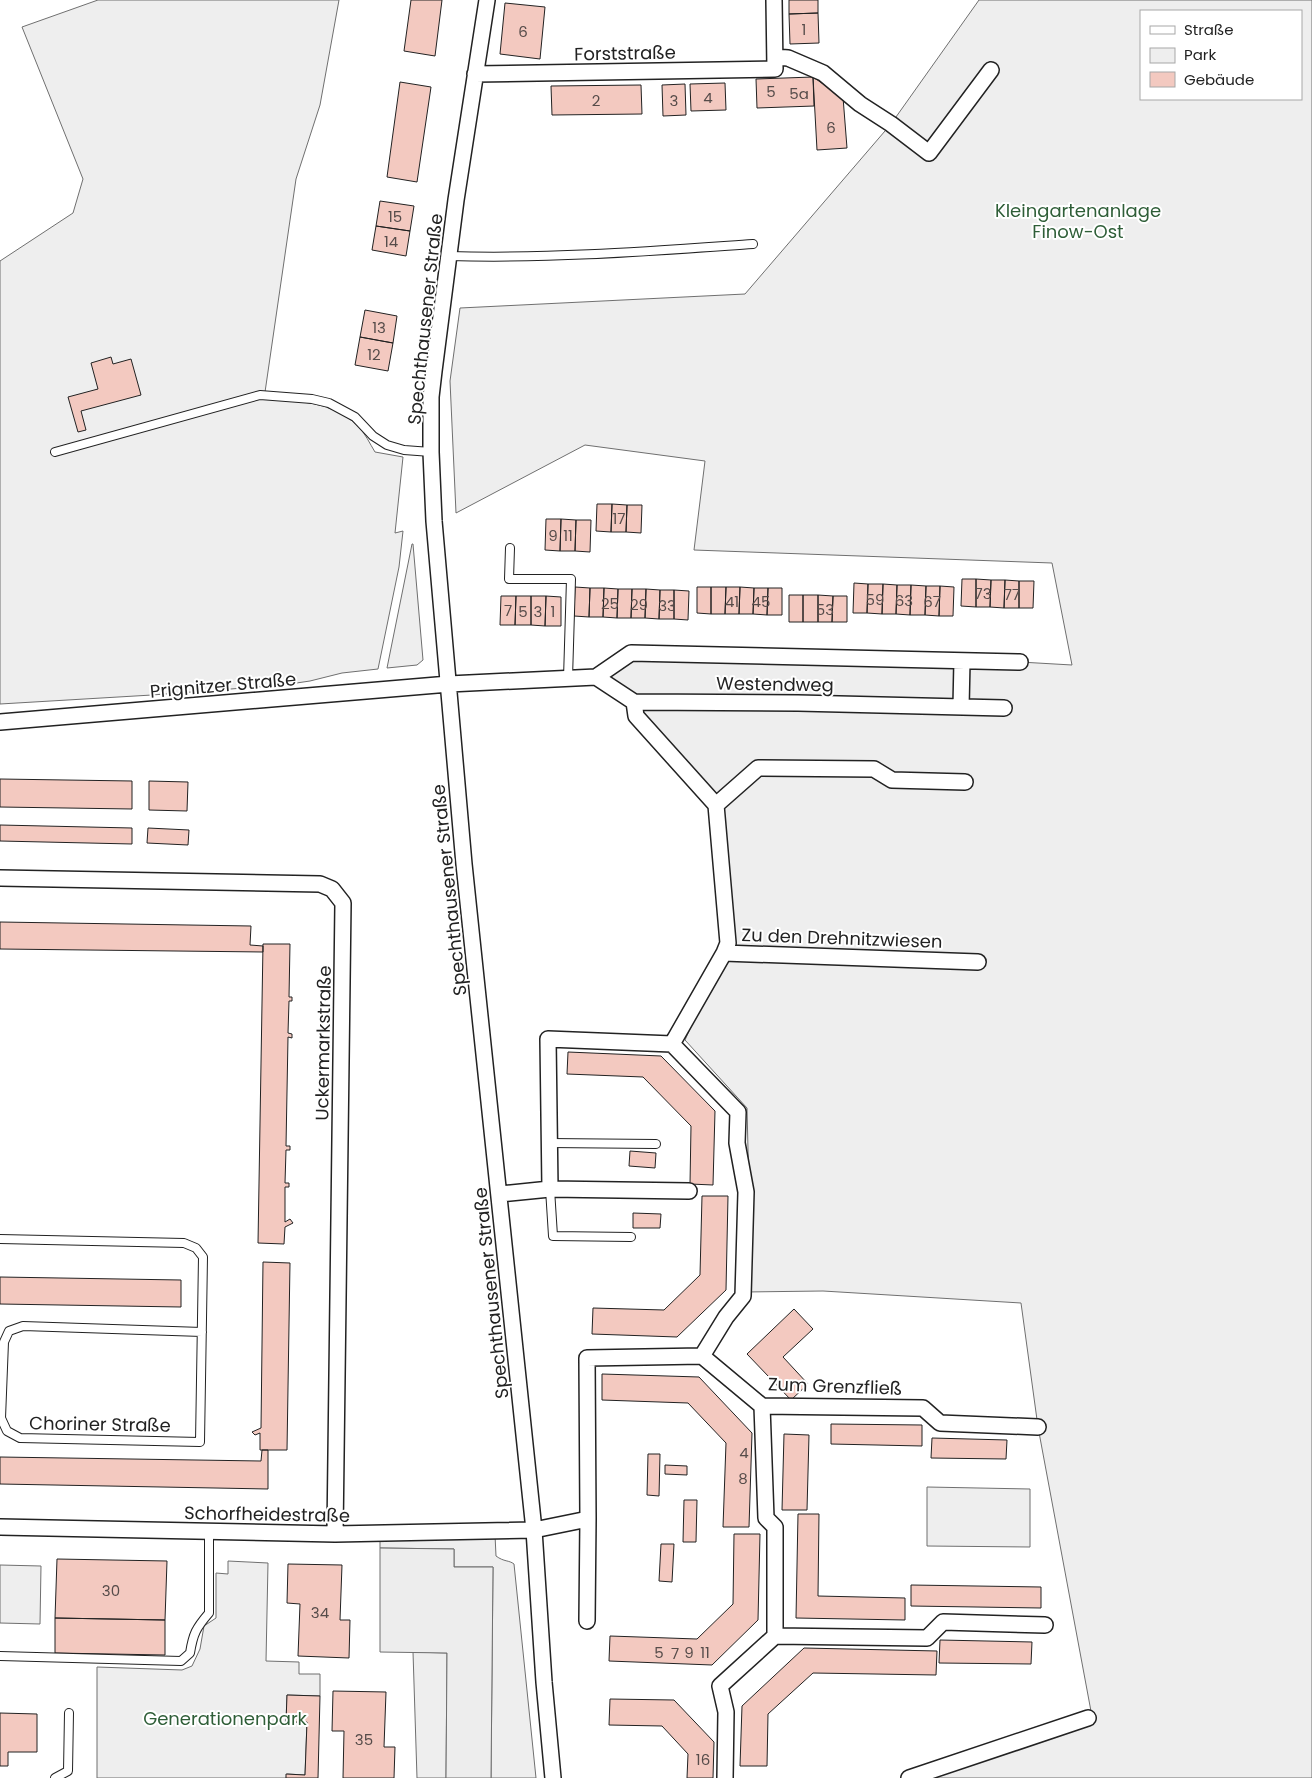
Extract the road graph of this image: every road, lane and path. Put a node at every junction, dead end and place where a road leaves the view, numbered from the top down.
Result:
1 (486, 0) edge
2 (774, 0) edge
3 (775, 63) junction
4 (991, 70) dead end
5 (475, 74) junction
6 (753, 244) dead end
7 (449, 256) junction
8 (55, 452) dead end
9 (431, 452) junction
10 (510, 548) dead end
11 (962, 661) junction
12 (1020, 662) dead end
13 (596, 676) junction
14 (568, 678) junction
15 (449, 684) junction
16 (634, 702) junction
17 (961, 707) junction
18 (1004, 708) dead end
19 (0, 722) edge
20 (965, 782) dead end
21 (716, 805) junction
22 (0, 878) edge
23 (724, 953) junction
24 (978, 962) dead end
25 (672, 1044) junction
26 (549, 1143) junction
27 (656, 1144) dead end
28 (550, 1189) junction
29 (689, 1191) dead end
30 (500, 1194) junction
31 (631, 1237) dead end
32 (0, 1239) edge
33 (202, 1332) junction
34 (702, 1356) junction
35 (762, 1406) junction
36 (1038, 1427) dead end
37 (588, 1519) junction
38 (0, 1527) edge
39 (534, 1530) junction
40 (209, 1532) junction
41 (335, 1534) junction
42 (587, 1621) dead end
43 (1045, 1625) dead end
44 (775, 1636) junction
45 (0, 1656) edge
46 (69, 1713) dead end
47 (1088, 1718) dead end
48 (55, 1778) edge
49 (553, 1778) edge
50 (725, 1778) edge
51 (909, 1778) edge

1 - 5 street, Spechthausener Straße
2 - 3 street
3 - 4 street, Forststraße
3 - 5 street, Forststraße
5 - 7 street, Spechthausener Straße
6 - 7 lane
7 - 9 street, Spechthausener Straße
8 - 9 lane
9 - 15 street, Spechthausener Straße
10 - 14 lane
11 - 12 street, Westendweg
11 - 13 street, Westendweg
11 - 17 street
13 - 14 street, Westendweg
13 - 16 street
14 - 15 street, Westendweg
15 - 19 street, Prignitzer Straße
15 - 30 street, Spechthausener Straße
16 - 17 street, Westendweg
16 - 21 street
17 - 18 street, Westendweg
20 - 21 street
21 - 23 street
22 - 41 street, Uckermarkstraße
23 - 24 street, Zu den Drehnitzwiesen
23 - 25 street, Zu den Drehnitzwiesen
25 - 26 street
25 - 34 street
26 - 27 lane
26 - 28 street
28 - 29 street
28 - 30 street
28 - 31 lane
30 - 39 street, Spechthausener Straße
32 - 33 lane, Choriner Straße
33 - 33 lane, Choriner Straße
34 - 35 street, Zum Grenzfließ
34 - 37 street
35 - 36 street, Zum Grenzfließ
35 - 44 street
37 - 39 street
37 - 42 street
38 - 40 street, Schorfheidestraße
39 - 41 street, Schorfheidestraße
39 - 49 street, Spechthausener Straße
40 - 41 street, Schorfheidestraße
40 - 45 lane
43 - 44 street
44 - 50 street
46 - 48 lane
47 - 51 street

